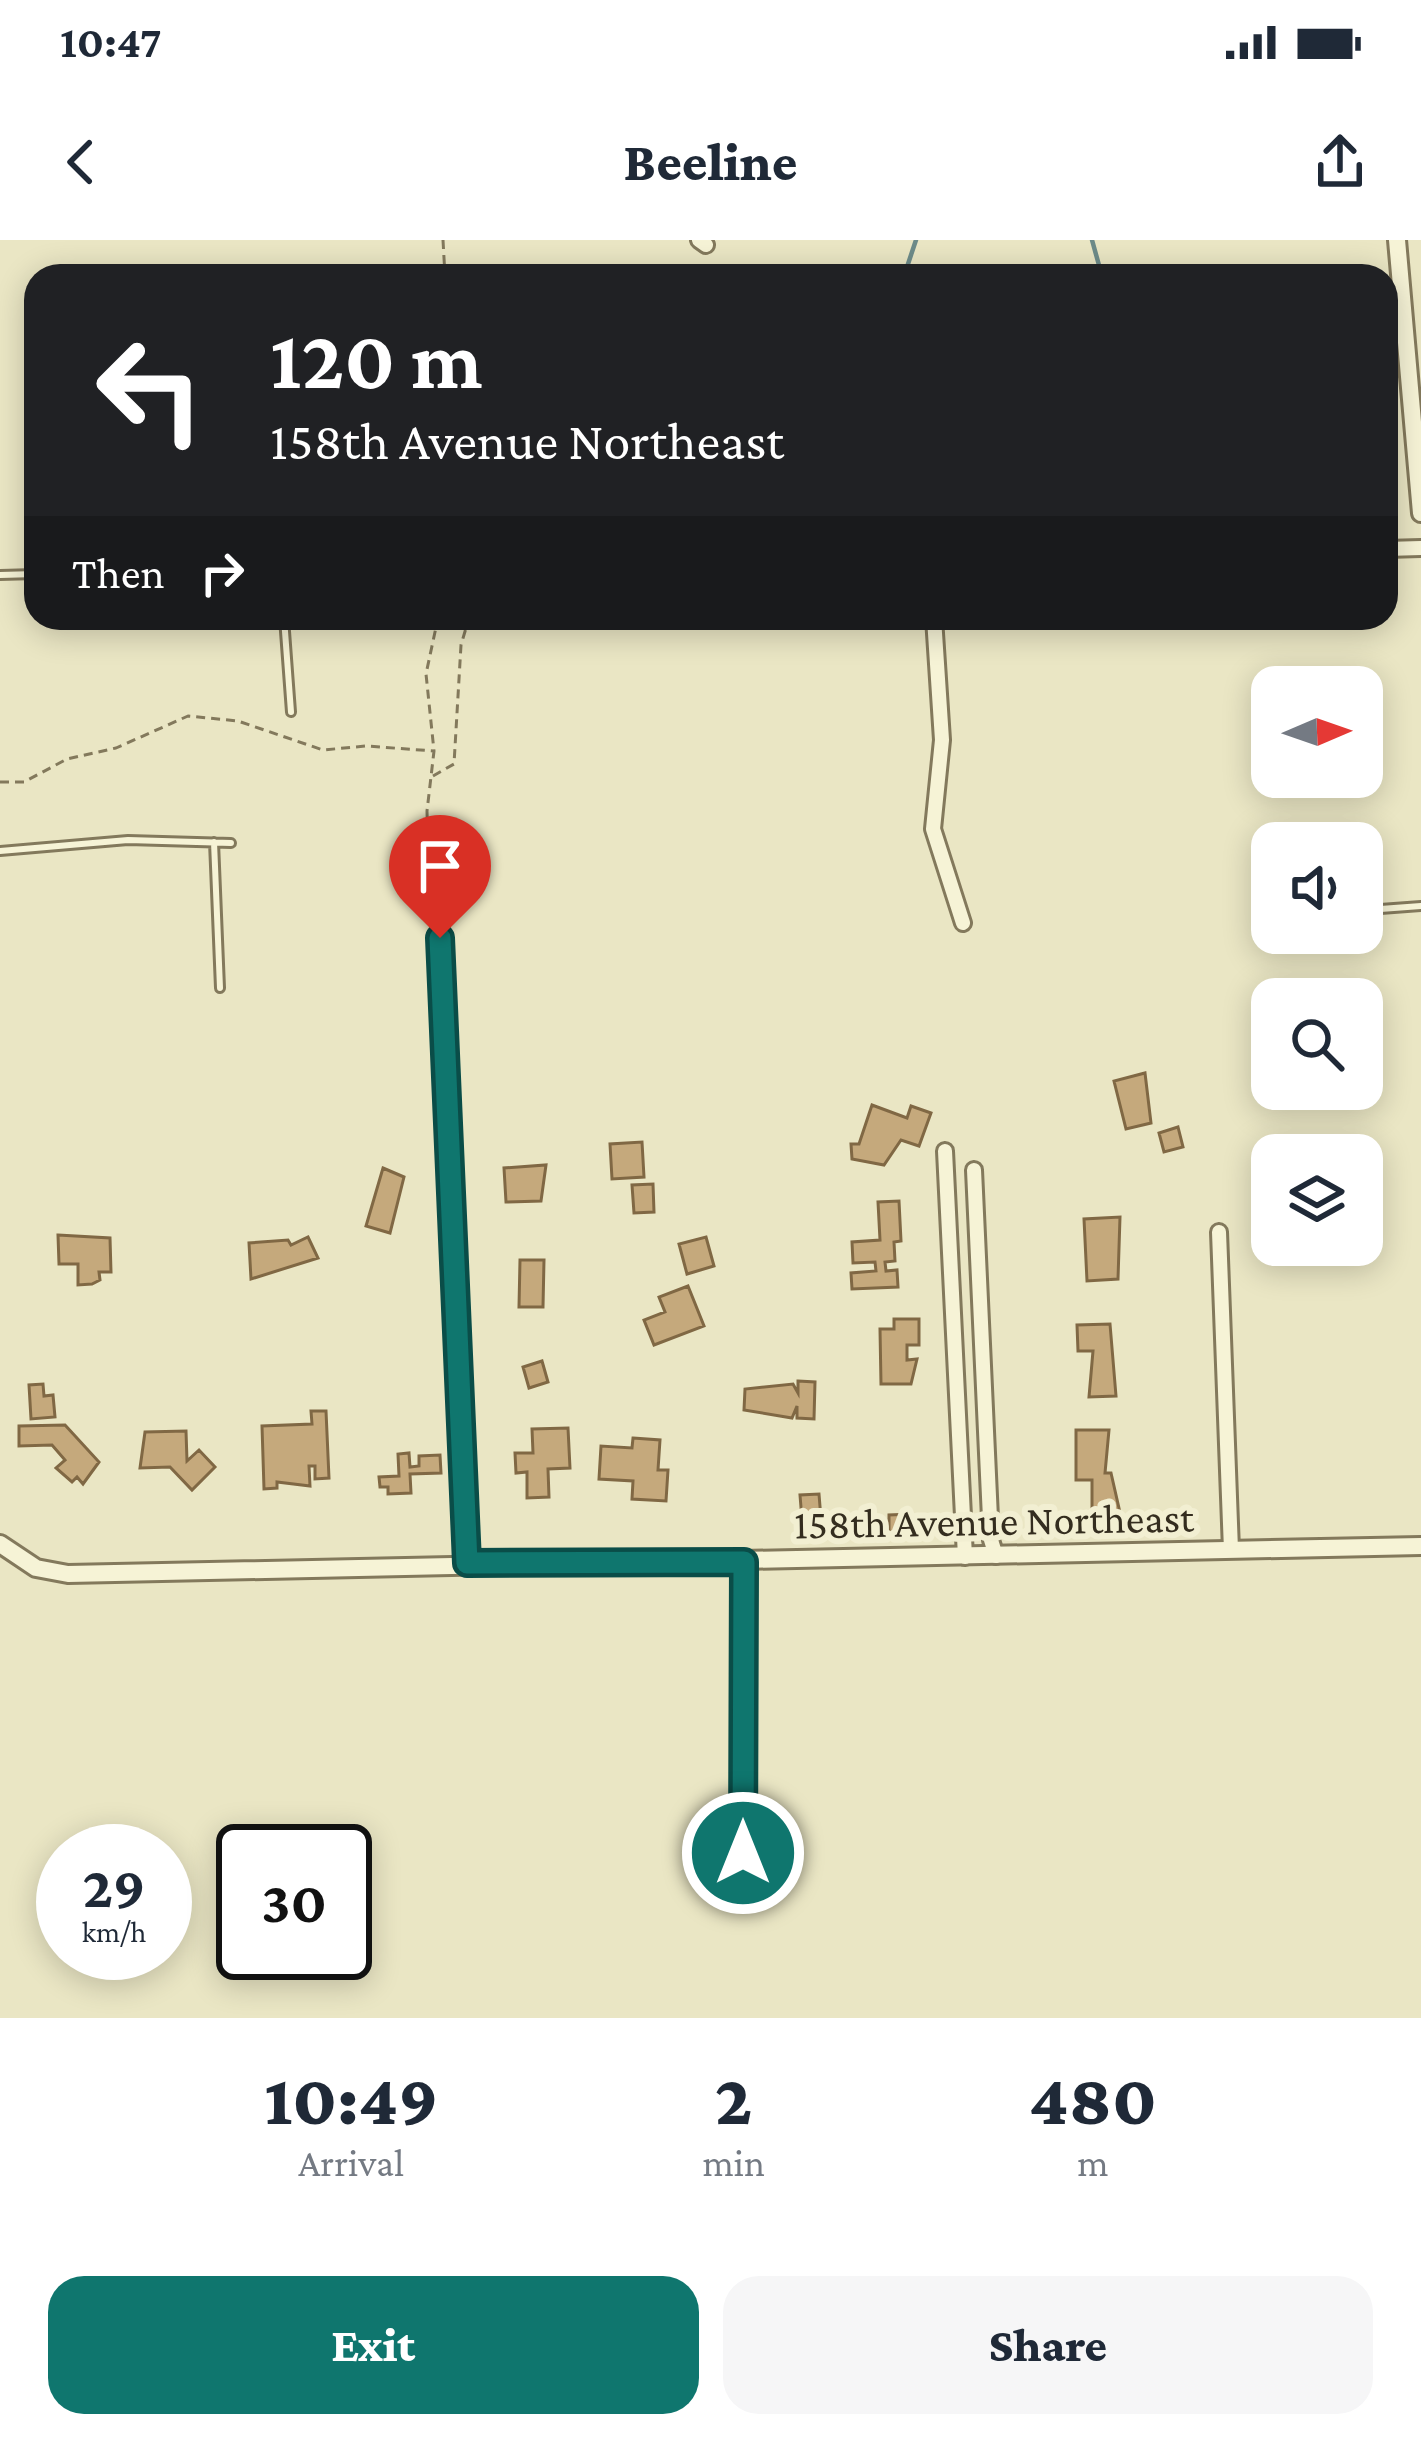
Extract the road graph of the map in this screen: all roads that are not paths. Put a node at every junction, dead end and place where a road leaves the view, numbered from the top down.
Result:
1 (1397, 240) edge
2 (1421, 513) edge
3 (285, 630) edge
4 (935, 630) edge
5 (291, 712) dead end
6 (214, 842) junction
7 (231, 843) dead end
8 (0, 851) edge
9 (1421, 907) edge
10 (1383, 909) edge
11 (440, 920) road end
12 (963, 923) dead end
13 (220, 988) dead end
14 (945, 1151) dead end
15 (974, 1170) dead end
16 (1220, 1232) dead end
17 (0, 1544) edge
18 (1421, 1546) edge
19 (1231, 1550) junction
20 (996, 1556) junction
21 (964, 1557) junction
22 (744, 1562) junction
23 (467, 1563) junction
24 (743, 1853) dead end

1 - 2 street
3 - 5 lane
4 - 12 street
6 - 7 lane
6 - 8 lane
6 - 13 lane
9 - 10 lane
11 - 23 street
14 - 21 street
15 - 20 street
16 - 19 street
17 - 23 street, 158th Avenue Northeast
18 - 19 street, 158th Avenue Northeast
19 - 20 street, 158th Avenue Northeast
20 - 21 street, 158th Avenue Northeast
21 - 22 street, 158th Avenue Northeast
22 - 23 street, 158th Avenue Northeast
22 - 24 street

